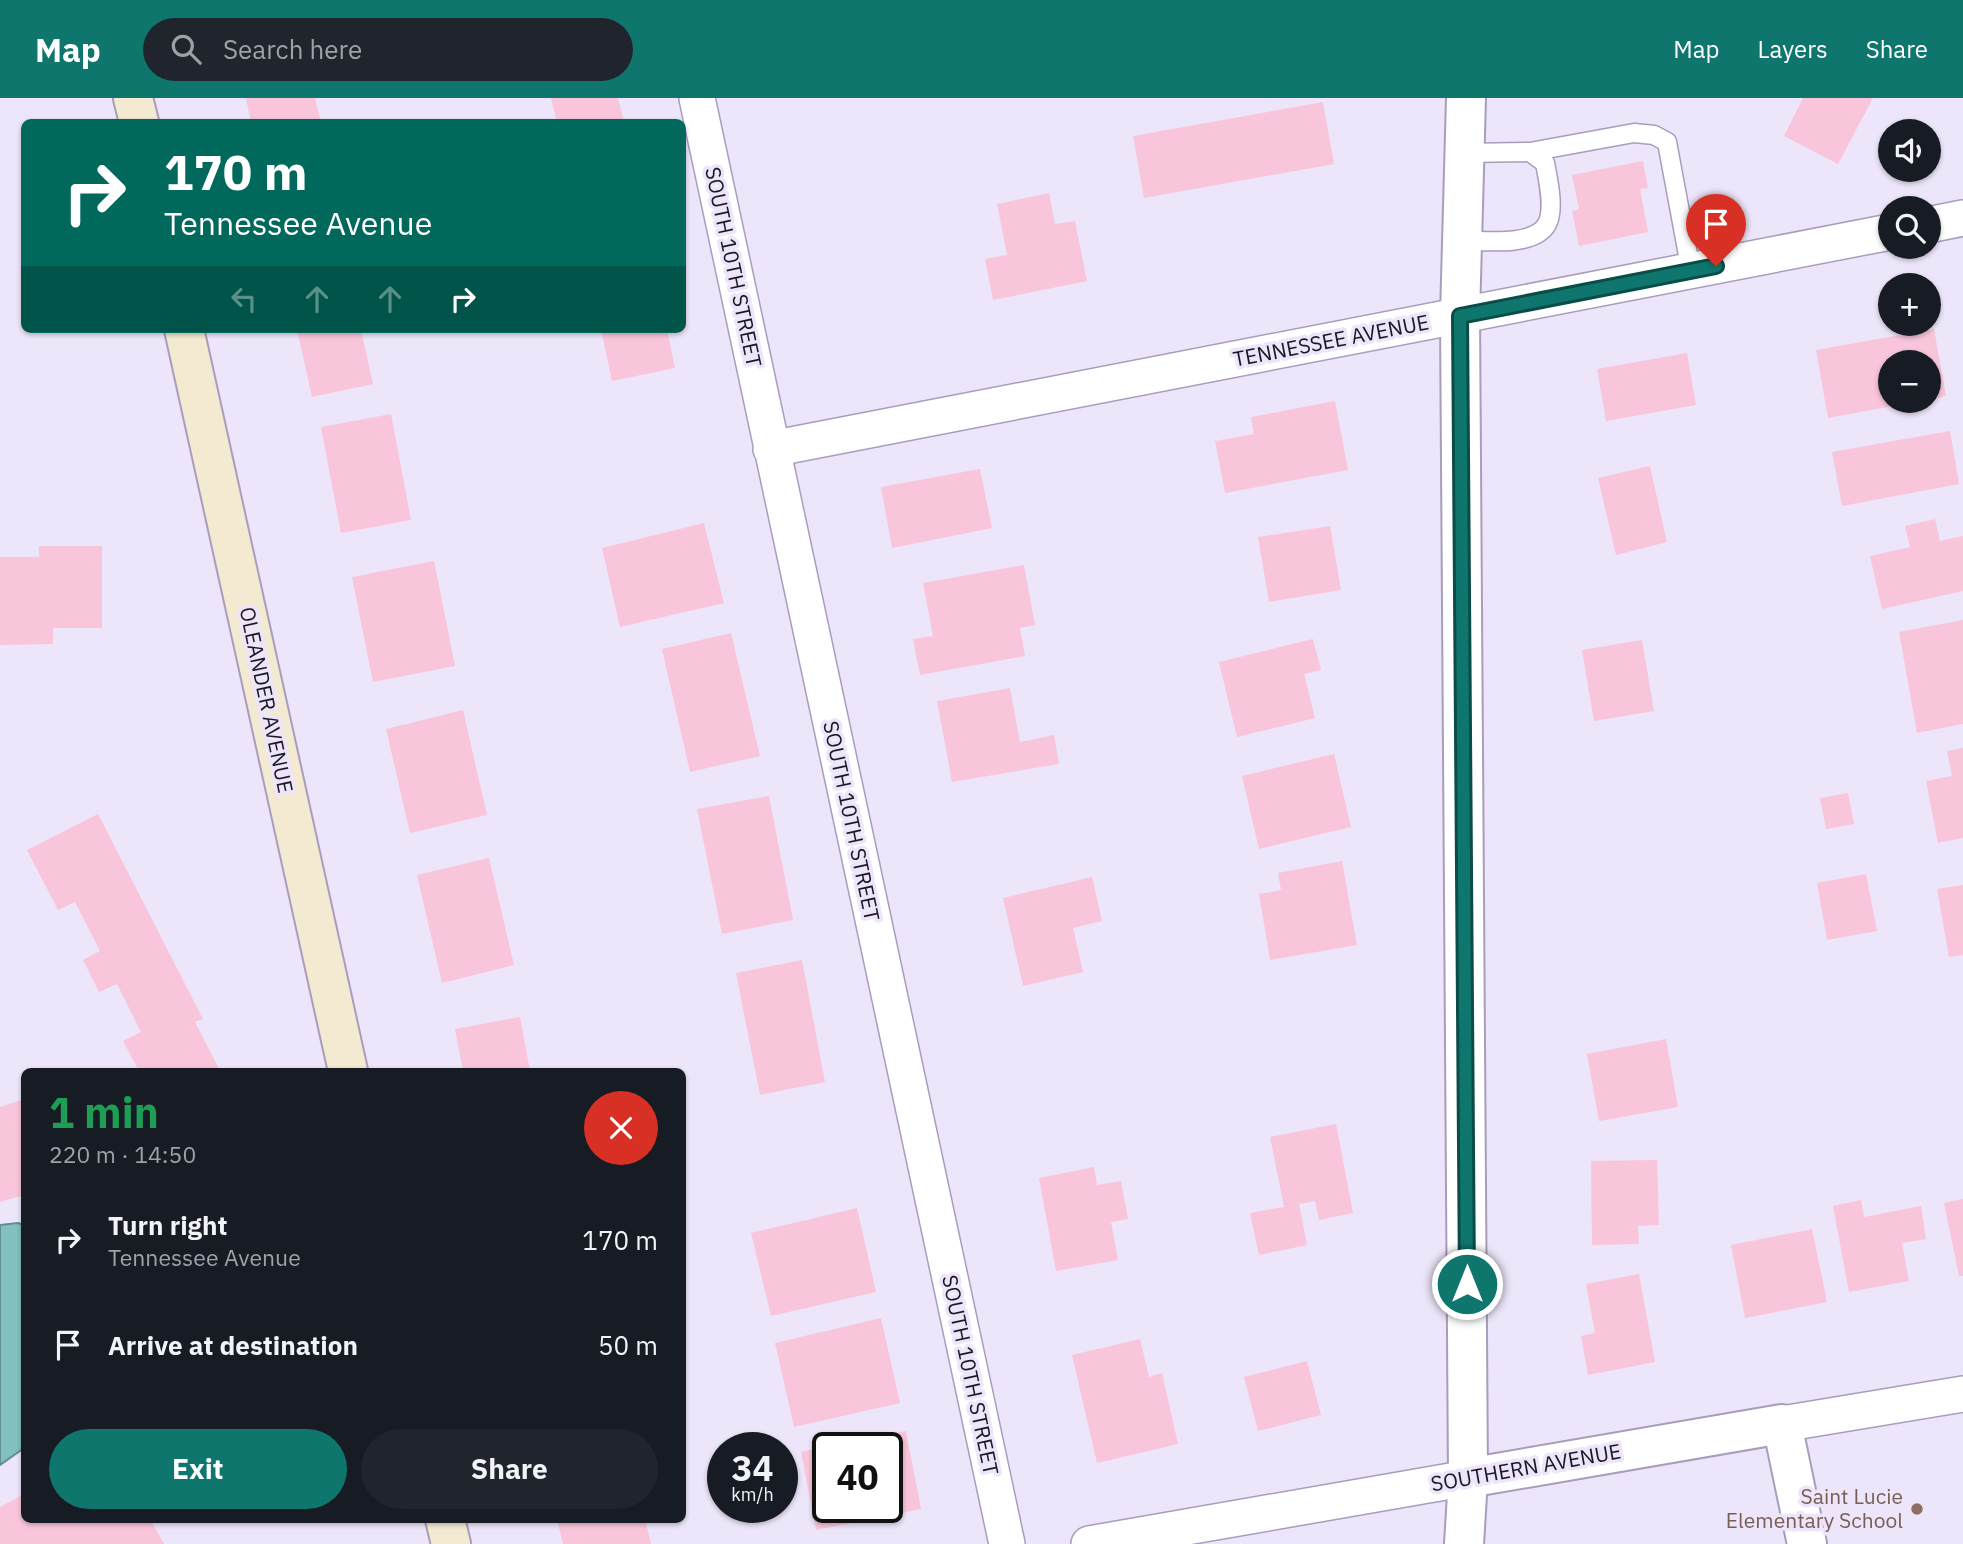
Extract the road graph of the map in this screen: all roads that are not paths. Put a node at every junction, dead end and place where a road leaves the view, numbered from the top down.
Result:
1 (133, 98) edge
2 (697, 98) edge
3 (1466, 98) edge
4 (138, 119) edge
5 (1530, 152) junction
6 (1465, 153) junction
7 (1963, 218) edge
8 (1941, 222) edge
9 (1878, 234) edge
10 (1462, 240) junction
11 (1690, 271) junction
12 (1460, 316) junction
13 (185, 333) edge
14 (771, 449) junction
15 (347, 1068) edge
16 (1963, 1394) edge
17 (1782, 1424) junction
18 (1468, 1478) junction
19 (446, 1523) edge
20 (451, 1544) edge
21 (1007, 1544) edge
22 (1089, 1544) edge
23 (1464, 1544) edge
24 (1807, 1544) edge

1 - 4 main road
2 - 14 street, SOUTH 10TH STREET
3 - 6 street
5 - 6 lane
5 - 10 lane
5 - 11 lane
6 - 10 street
7 - 8 street
9 - 11 street, TENNESSEE AVENUE
10 - 12 street
11 - 12 street, TENNESSEE AVENUE
12 - 14 street, TENNESSEE AVENUE
12 - 18 street
13 - 15 main road, OLEANDER AVENUE
14 - 21 street, SOUTH 10TH STREET
16 - 17 street, SOUTHERN AVENUE
17 - 18 street, SOUTHERN AVENUE
17 - 24 street
18 - 22 street, SOUTHERN AVENUE
18 - 23 street
19 - 20 main road

